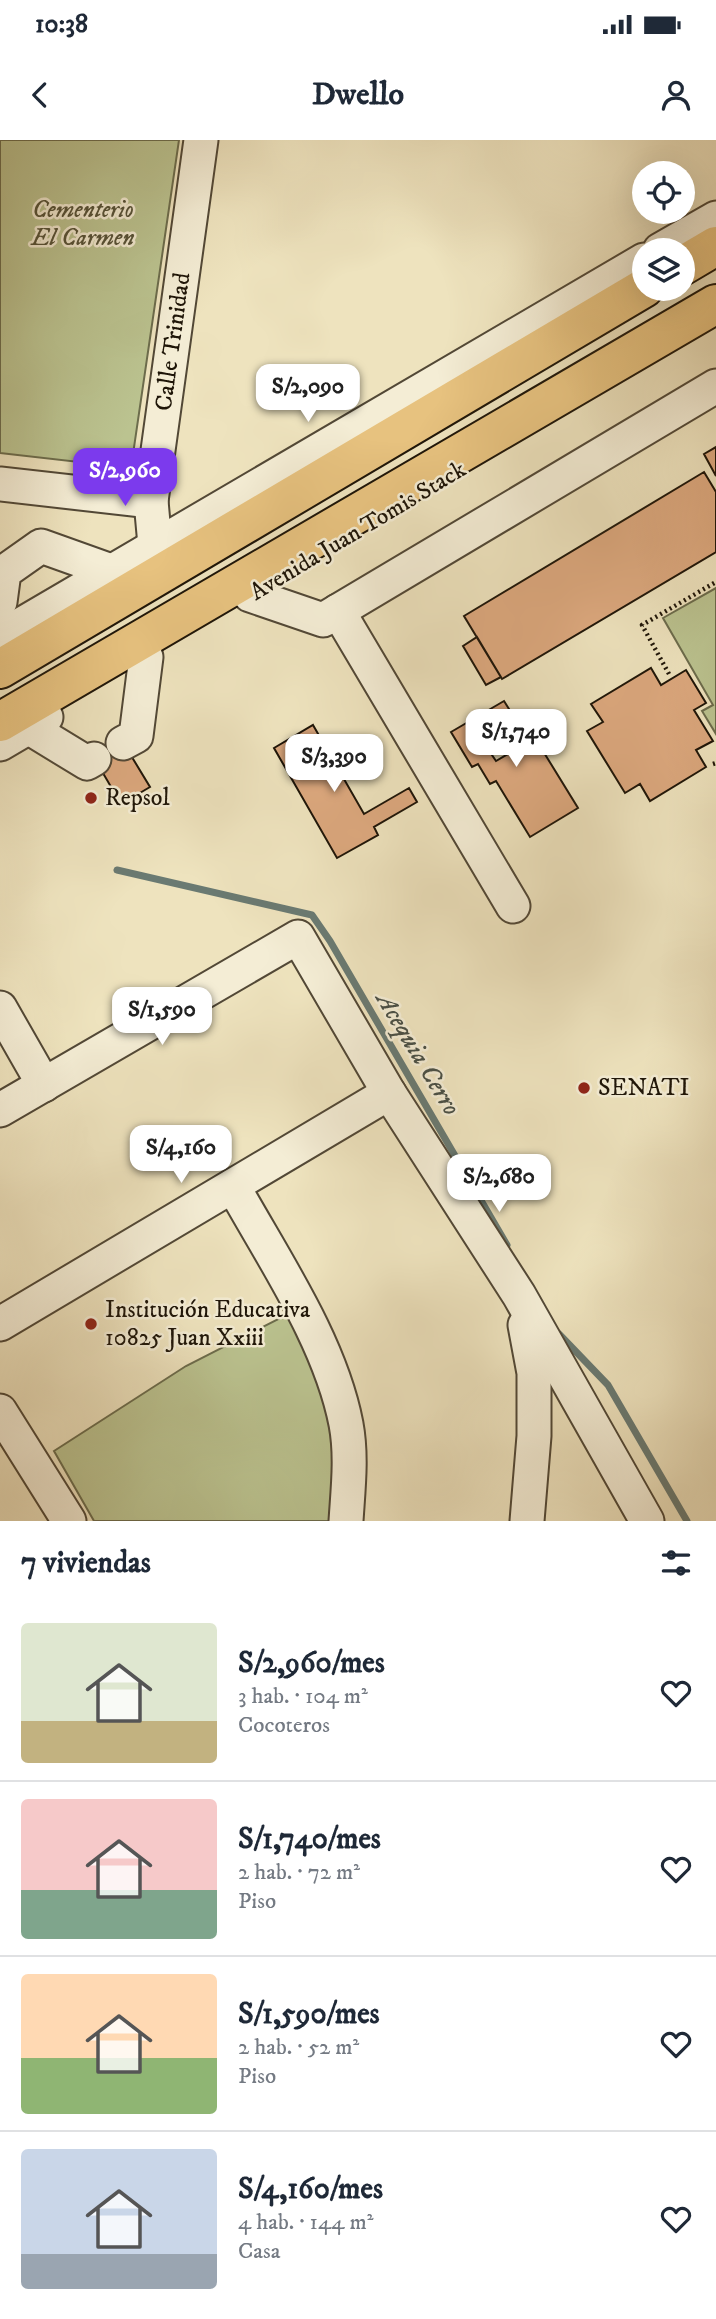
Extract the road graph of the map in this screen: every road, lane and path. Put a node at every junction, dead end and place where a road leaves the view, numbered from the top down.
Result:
1 (201, 140) edge
2 (716, 218) edge
3 (681, 238) edge
4 (716, 246) edge
5 (695, 258) edge
6 (632, 267) edge
7 (632, 295) edge
8 (716, 304) edge
9 (716, 319) edge
10 (716, 386) edge
11 (0, 484) edge
12 (151, 501) junction
13 (155, 545) junction
14 (111, 571) junction
15 (716, 582) edge
16 (250, 595) junction
17 (0, 602) edge
18 (338, 611) junction
19 (0, 637) edge
20 (146, 657) junction
21 (0, 669) edge
22 (669, 674) dead end
23 (14, 725) edge
24 (123, 743) dead end
25 (0, 744) edge
26 (94, 759) dead end
27 (513, 906) dead end
28 (0, 1008) edge
29 (44, 1085) junction
30 (390, 1093) junction
31 (0, 1110) edge
32 (233, 1186) junction
33 (519, 1295) junction
34 (0, 1324) edge
35 (0, 1411) edge
36 (69, 1521) edge
37 (346, 1521) edge
38 (527, 1521) edge
39 (647, 1521) edge

1 - 12 street, Calle Trinidad
2 - 3 street
4 - 5 main road
6 - 13 street
7 - 21 main road
8 - 23 main road, Avenida Juan Tomis Stack
9 - 16 street, Avenida Juan Tomis Stack
10 - 18 street
11 - 12 street
12 - 13 street, Calle Trinidad
13 - 14 street
14 - 17 street
14 - 19 street
15 - 22 path
16 - 18 street
16 - 20 street, Avenida Juan Tomis Stack
18 - 27 street
20 - 23 street, Avenida Juan Tomis Stack
20 - 24 street
23 - 25 street, Avenida Juan Tomis Stack
23 - 26 street
28 - 29 street
29 - 30 street
29 - 31 street
30 - 32 street
30 - 33 street
32 - 34 street
32 - 37 street
33 - 38 street
33 - 39 street
35 - 36 street

